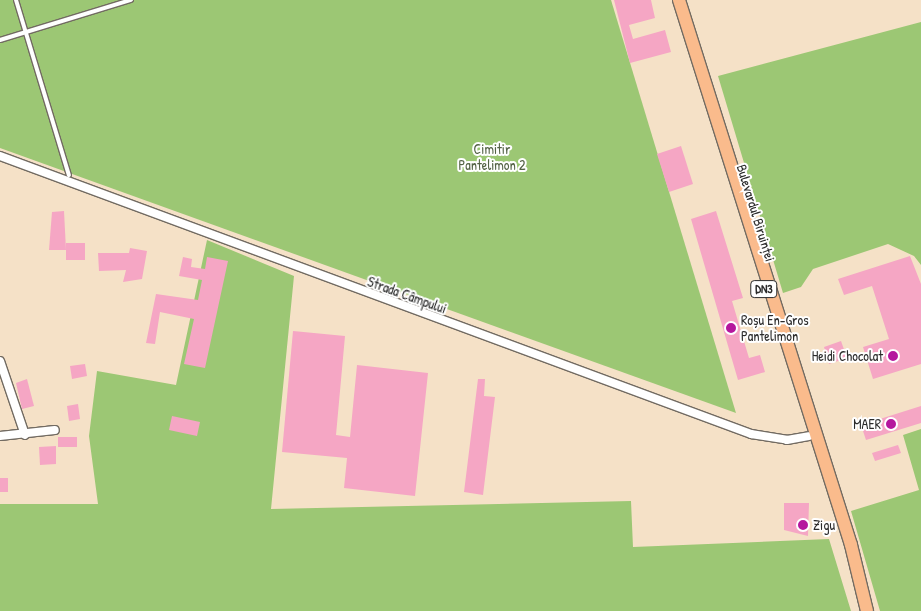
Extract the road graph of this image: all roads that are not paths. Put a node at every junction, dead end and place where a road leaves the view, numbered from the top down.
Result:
1 (16, 0) edge
2 (131, 0) edge
3 (681, 5) edge
4 (26, 32) junction
5 (0, 40) edge
6 (0, 156) edge
7 (68, 175) dead end
8 (0, 361) edge
9 (55, 430) dead end
10 (25, 434) junction
11 (0, 436) edge
12 (809, 436) junction
13 (852, 559) junction
14 (867, 611) edge

1 - 4 lane
2 - 4 lane
3 - 12 main road, Bulevardul Biruinței / DN3
3 - 13 main road, Bulevardul Biruinței / DN3
4 - 5 lane
4 - 7 lane
6 - 12 street, Strada Câmpului
8 - 10 street
9 - 10 street
10 - 11 street
12 - 13 main road, Bulevardul Biruinței / DN3
13 - 14 main road, Bulevardul Biruinței / DN3

